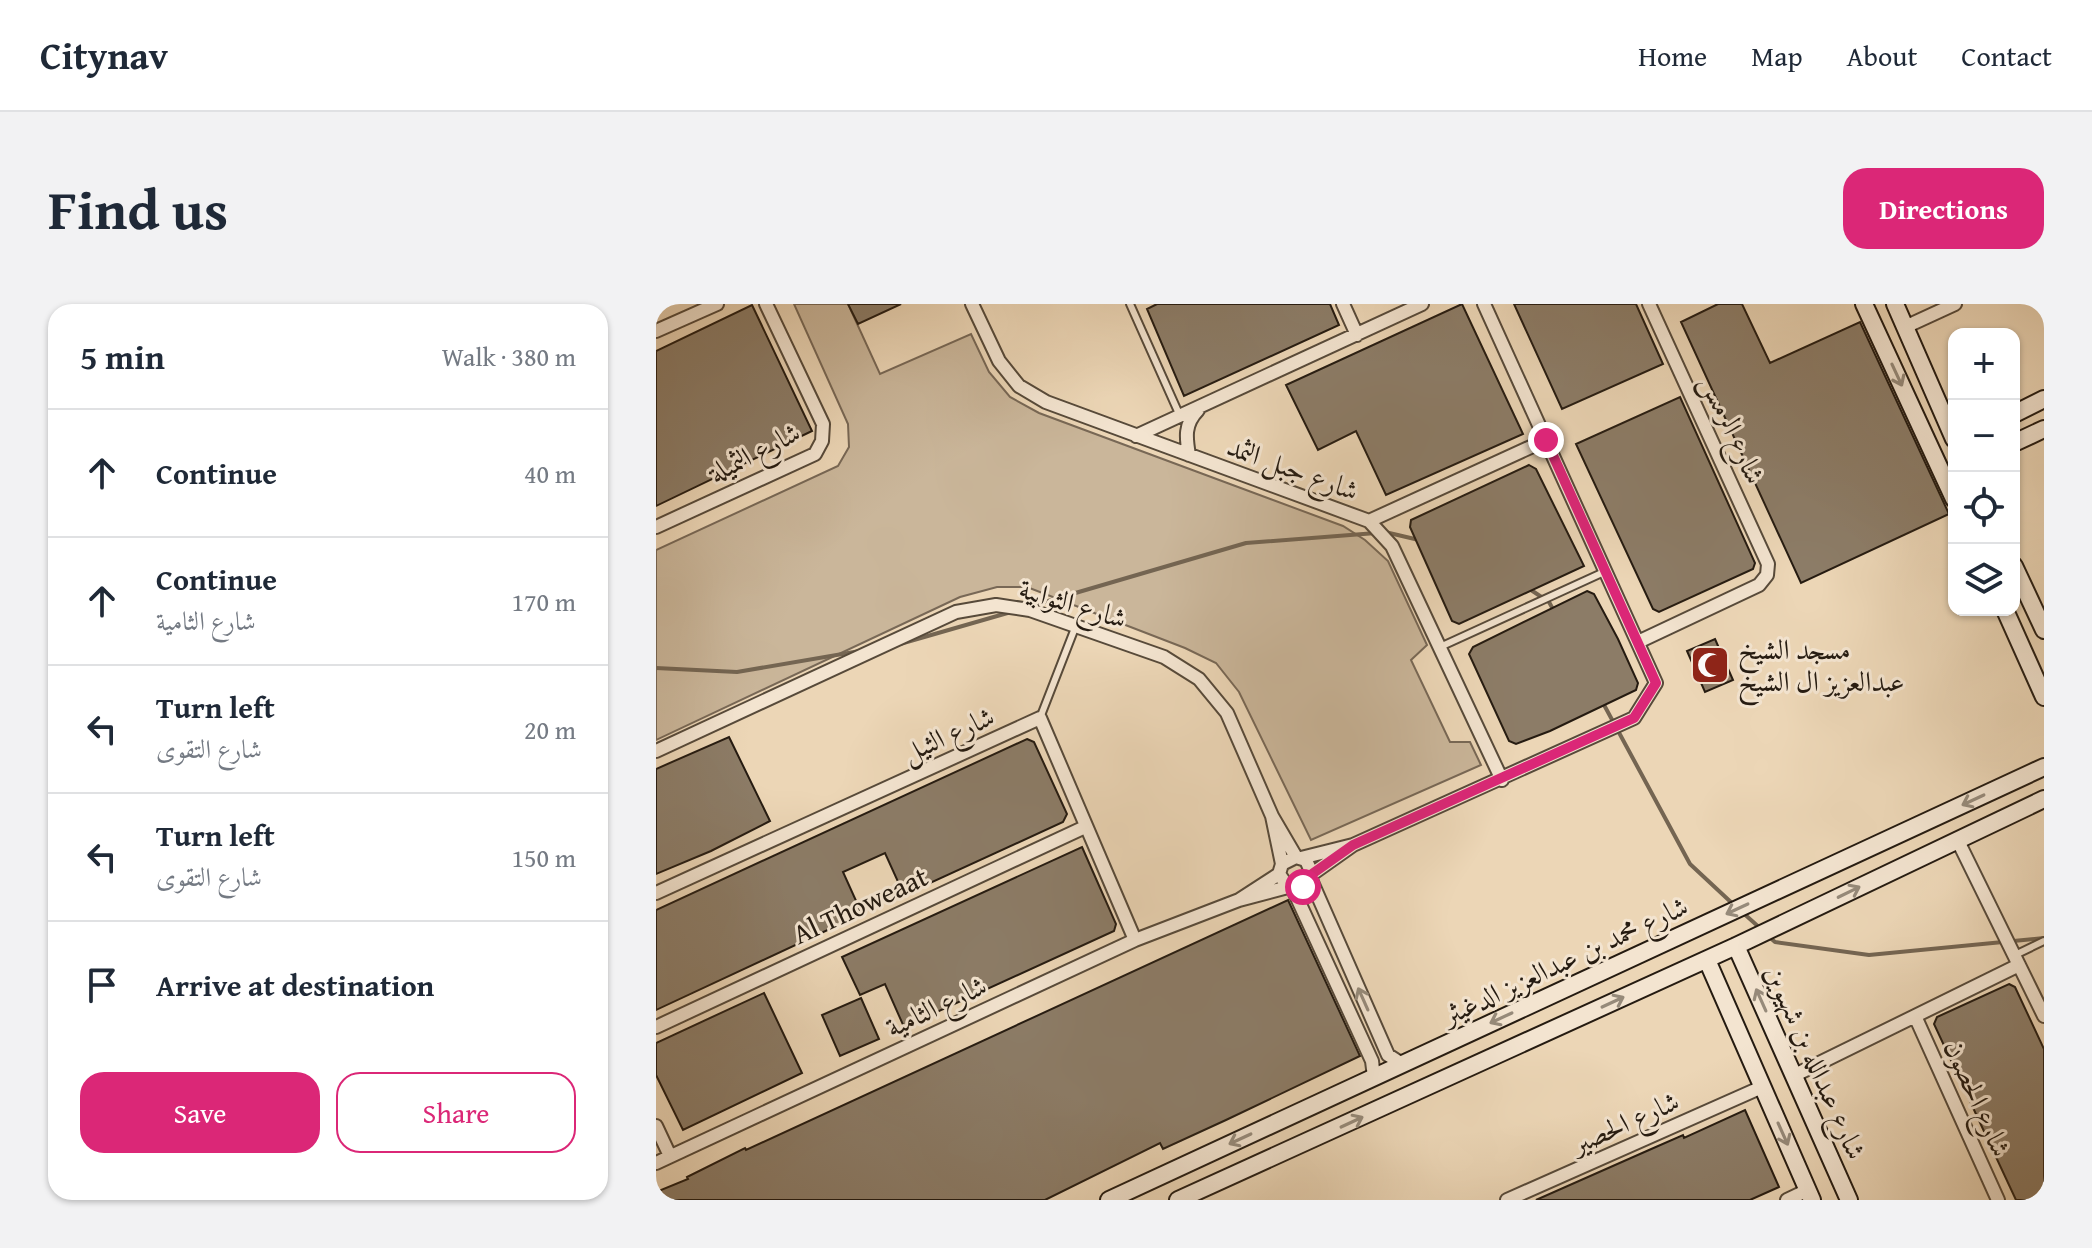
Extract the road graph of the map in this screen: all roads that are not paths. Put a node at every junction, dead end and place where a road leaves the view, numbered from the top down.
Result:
1 (717, 304) edge
2 (766, 304) edge
3 (972, 304) edge
4 (1130, 304) edge
5 (1343, 304) edge
6 (1422, 304) edge
7 (1484, 304) edge
8 (1649, 304) edge
9 (1864, 304) edge
10 (1895, 304) edge
11 (1955, 304) edge
12 (1905, 327) junction
13 (656, 331) edge
14 (1357, 335) junction
15 (2044, 399) edge
16 (1201, 407) junction
17 (2020, 411) edge
18 (1180, 416) junction
19 (1948, 426) edge
20 (2044, 429) edge
21 (1136, 436) junction
22 (1546, 440) junction
23 (2020, 440) edge
24 (1948, 443) edge
25 (1932, 451) junction
26 (1189, 455) junction
27 (1948, 471) edge
28 (1369, 521) junction
29 (656, 527) edge
30 (1604, 572) junction
31 (2020, 579) edge
32 (2008, 616) edge
33 (1075, 628) junction
34 (2044, 630) edge
35 (1638, 642) junction
36 (1440, 647) junction
37 (2044, 697) edge
38 (1040, 718) junction
39 (656, 751) edge
40 (2044, 767) edge
41 (1502, 780) junction
42 (2044, 799) edge
43 (1272, 816) junction
44 (1085, 827) junction
45 (1957, 839) junction
46 (1353, 845) junction
47 (1299, 857) junction
48 (1281, 869) junction
49 (1312, 877) junction
50 (1290, 888) junction
51 (656, 893) edge
52 (1239, 900) junction
53 (1135, 940) junction
54 (2044, 941) edge
55 (1736, 946) junction
56 (1707, 960) junction
57 (2017, 960) junction
58 (1915, 1016) junction
59 (2044, 1016) edge
60 (656, 1027) edge
61 (1402, 1064) junction
62 (1795, 1075) junction
63 (1374, 1077) junction
64 (1762, 1087) junction
65 (1277, 1122) junction
66 (656, 1126) edge
67 (1291, 1150) junction
68 (670, 1156) junction
69 (656, 1163) edge
70 (1810, 1195) edge
71 (1109, 1200) edge
72 (1178, 1200) edge
73 (1507, 1200) edge
74 (1787, 1200) edge
75 (1849, 1200) edge
76 (1998, 1200) edge

1 - 13 street
2 - 29 street, شارع الثميلة
3 - 21 street, شارع جبل الثمد
4 - 18 lane
5 - 14 street
6 - 14 street
7 - 22 street
8 - 35 street, شارع الرمس
9 -> 25 street
10 - 12 street
11 - 12 street
12 - 19 street
14 - 16 street
15 - 17 street
16 - 18 street
16 - 26 street
18 - 21 street
20 - 23 street
21 - 26 street, شارع جبل الثمد
22 - 28 street
22 - 30 street
24 - 25 street
25 - 27 street
26 - 28 street, شارع جبل الثمد
28 - 36 street, شارع جبل الثمد
30 - 35 street
30 - 36 lane
31 - 34 street
32 - 37 street
33 - 38 lane
33 - 39 street, شارع الثوابية
33 - 43 street, شارع الثوابية
35 - 41 street
36 - 41 street, شارع جبل الثمد
38 - 44 street
38 - 51 street, شارع الثيل
40 -> 61 street, شارع محمد بن عبدالعزيز الدغيثر
41 - 46 street
42 - 45 street, شارع محمد بن عبدالعزيز الدغيثر
43 - 47 street
43 - 48 street
44 - 53 street
44 - 60 street, Al Thoweaat
55 -> 45 street, شارع محمد بن عبدالعزيز الدغيثر
45 - 57 street
46 - 47 street
46 - 49 street
47 - 48 street
47 - 49 street
48 - 50 street
48 - 52 street
49 - 50 street
61 -> 49 street
50 - 52 street
50 - 63 street
52 - 53 street, شارع الثامية
53 - 68 street, شارع الثامية
54 - 57 lane
55 - 56 street, شارع محمد بن عبدالعزيز الدغيثر
62 -> 55 street, شارع عبدالله بن شهيوين
56 - 64 street, شارع عبدالله بن شهيوين
67 -> 56 street, شارع محمد بن عبدالعزيز الدغيثر
57 - 58 street
57 - 59 street
58 - 62 street
58 - 76 street, شارع الحصون
61 - 63 street, شارع محمد بن عبدالعزيز الدغيثر
62 - 75 street, شارع عبدالله بن شهيوين
63 - 65 street, شارع محمد بن عبدالعزيز الدغيثر
64 -> 70 street, شارع عبدالله بن شهيوين
64 - 73 street, شارع الحصير
65 - 67 street
65 -> 71 street, شارع محمد بن عبدالعزيز الدغيثر
66 - 68 street
67 - 72 street, شارع محمد بن عبدالعزيز الدغيثر
68 - 69 street, شارع الثامية
70 - 74 street

